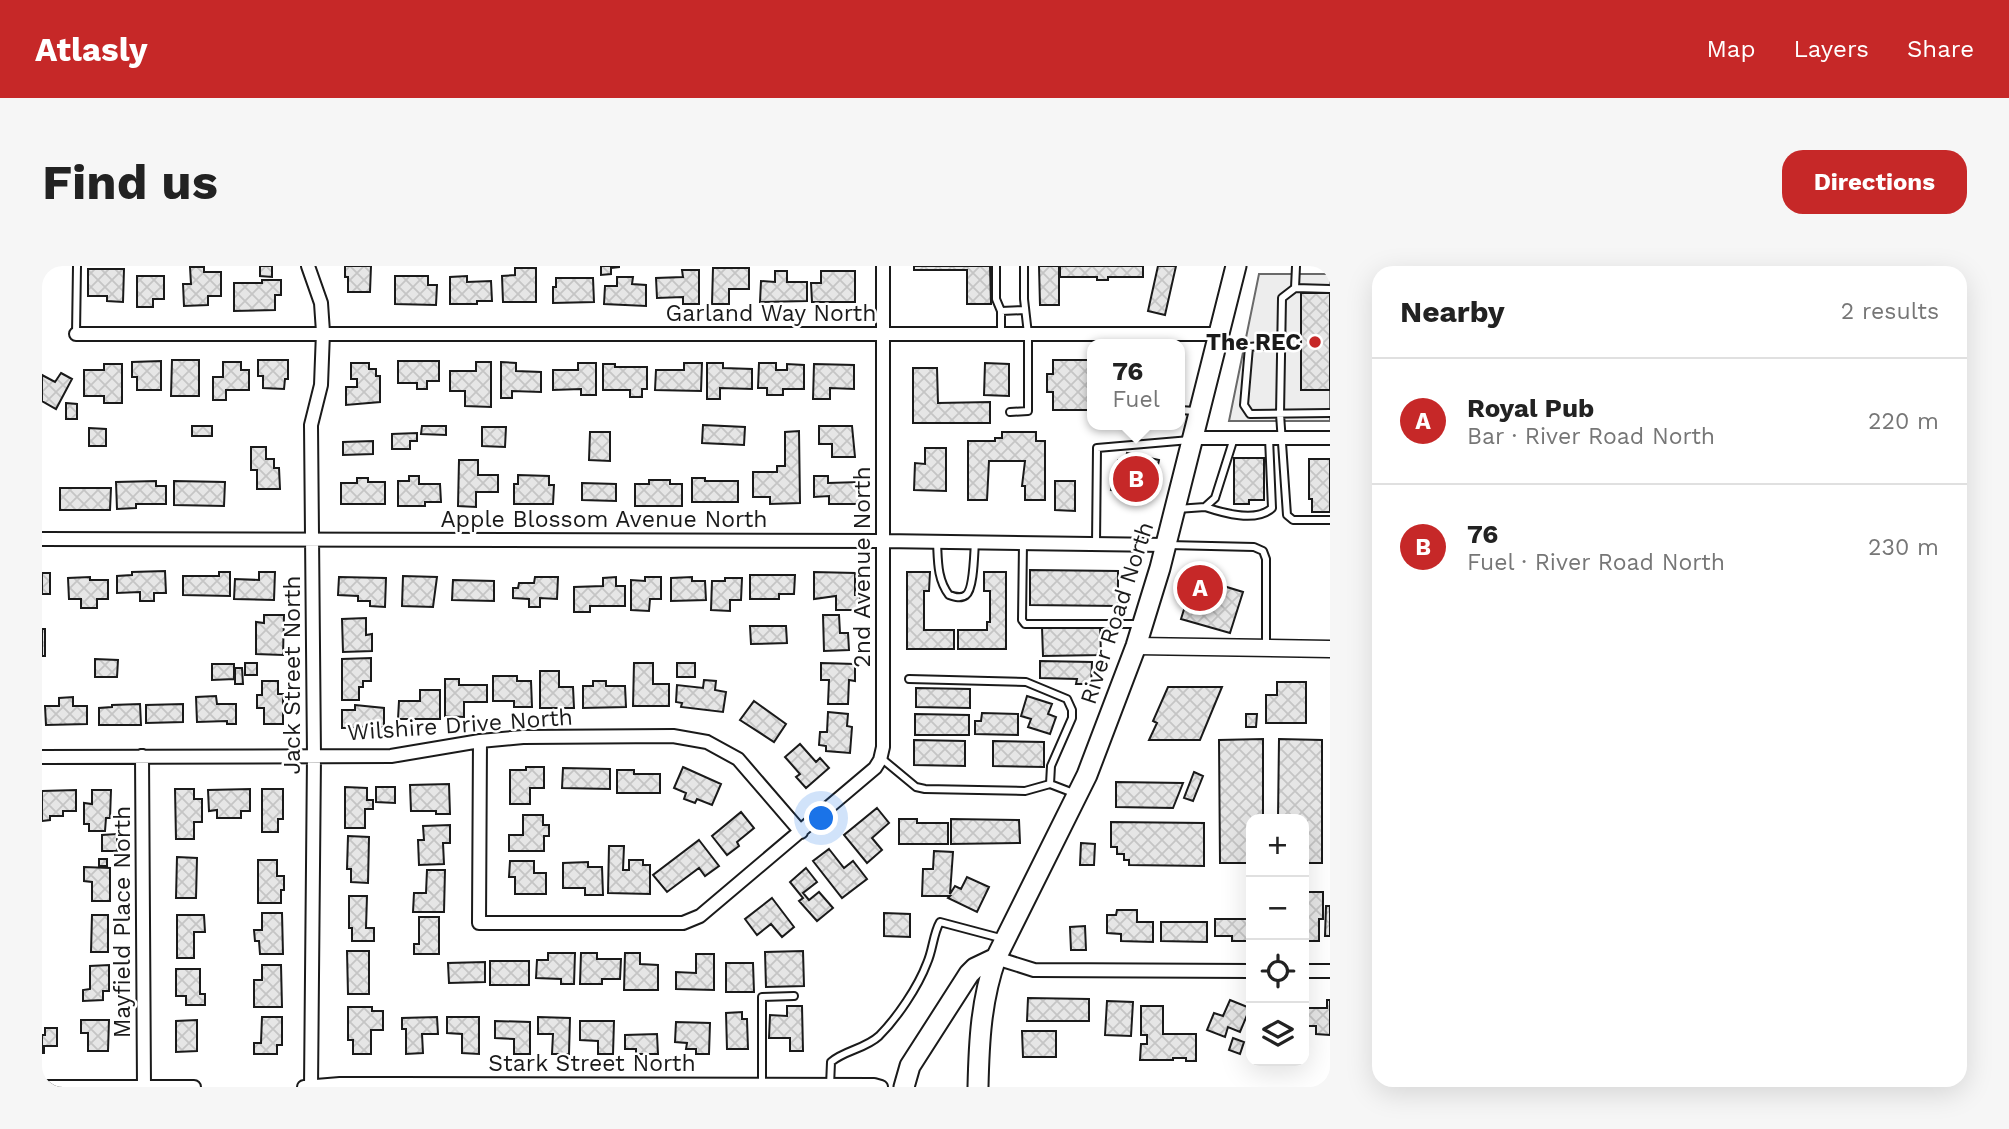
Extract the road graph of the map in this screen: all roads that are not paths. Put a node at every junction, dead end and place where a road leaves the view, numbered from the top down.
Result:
1 (77, 266) edge
2 (308, 266) edge
3 (883, 266) edge
4 (996, 266) edge
5 (1024, 266) edge
6 (1236, 266) edge
7 (1296, 266) edge
8 (1295, 288) junction
9 (1330, 289) edge
10 (1025, 310) junction
11 (1001, 311) junction
12 (323, 332) junction
13 (76, 334) joint
14 (883, 334) junction
15 (1001, 334) junction
16 (1028, 334) junction
17 (1219, 334) junction
18 (1111, 339) edge
19 (1281, 344) junction
20 (1190, 410) edge
21 (1010, 412) dead end
22 (1330, 413) edge
23 (1280, 414) junction
24 (1234, 438) junction
25 (1276, 438) junction
26 (1330, 438) edge
27 (1192, 439) junction
28 (1205, 507) junction
29 (1175, 509) junction
30 (1330, 520) edge
31 (42, 539) edge
32 (312, 540) junction
33 (883, 541) junction
34 (937, 542) junction
35 (975, 542) junction
36 (1023, 543) junction
37 (1096, 544) junction
38 (1166, 545) junction
39 (1143, 624) junction
40 (1136, 646) junction
41 (1266, 648) junction
42 (1330, 649) edge
43 (909, 679) dead end
44 (480, 741) junction
45 (142, 756) junction
46 (314, 756) junction
47 (42, 757) edge
48 (881, 758) junction
49 (1050, 784) junction
50 (1078, 794) junction
51 (801, 832) junction
52 (1006, 939) junction
53 (996, 958) junction
54 (1246, 971) edge
55 (1309, 971) edge
56 (1330, 971) edge
57 (794, 996) dead end
58 (762, 1085) junction
59 (830, 1086) edge
60 (42, 1087) edge
61 (144, 1087) edge
62 (194, 1087) edge
63 (304, 1087) edge
64 (311, 1087) edge
65 (881, 1087) edge
66 (904, 1087) edge
67 (978, 1087) edge

1 - 13 lane
2 - 12 street, Jack Street North
3 - 14 street, 2nd Avenue North
4 - 11 lane
5 - 10 lane
6 - 17 main road, River Road North
7 - 8 lane
8 - 9 lane
8 - 19 lane
10 - 11 lane
10 - 16 lane
11 - 15 lane
12 - 13 street, Garland Way North
12 - 14 street, Garland Way North
12 - 32 street, Jack Street North
14 - 15 street, Garland Way North
14 - 33 street, 2nd Avenue North
15 - 16 street, Garland Way North
16 - 18 street, Garland Way North
16 - 21 lane
17 - 18 street, Garland Way North
17 - 20 main road, River Road North
19 - 23 lane
19 - 23 lane
20 - 27 main road, River Road North
22 - 23 lane
23 - 25 lane
24 - 25 street
24 - 27 street
24 - 28 lane
25 - 26 street
25 - 28 lane
25 - 30 lane
27 - 29 main road, River Road North
27 - 37 lane
28 - 29 lane
29 - 38 main road, River Road North
31 - 32 street, Apple Blossom Avenue North
32 - 33 street, Apple Blossom Avenue North
32 - 46 street, Jack Street North
33 - 34 street, Apple Blossom Avenue North
33 - 48 street, 2nd Avenue North
34 - 35 street, Apple Blossom Avenue North
34 - 35 lane
35 - 36 street, Apple Blossom Avenue North
36 - 37 street, Apple Blossom Avenue North
36 - 39 lane
37 - 38 street, Apple Blossom Avenue North
38 - 39 main road, River Road North
38 - 41 lane
39 - 40 main road, River Road North
40 - 41 street
40 - 50 main road, River Road North
41 - 42 street
43 - 49 lane
44 - 46 street, Wilshire Drive North
44 - 51 street, Wilshire Drive North
44 - 51 street
45 - 46 street, Wilshire Drive North
45 - 47 street, Wilshire Drive North
45 - 61 street, Mayfield Place North
46 - 64 street, Jack Street North
48 - 49 lane
48 - 51 street
49 - 50 lane
50 - 52 main road, River Road North
52 - 53 main road, River Road North
52 - 59 lane
53 - 54 street
53 - 66 main road
53 - 67 main road, River Road North
55 - 56 street
57 - 58 lane
58 - 59 street, Stark Street North
58 - 64 street, Stark Street North
59 - 65 street, Stark Street North
60 - 61 street
61 - 62 street
63 - 64 street, Stark Street North

